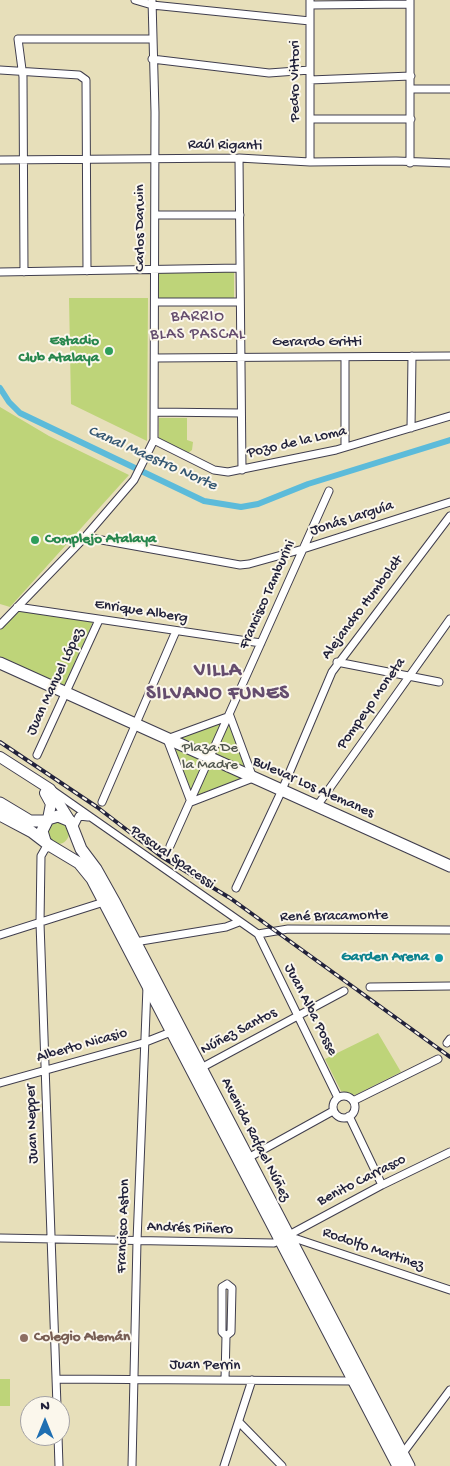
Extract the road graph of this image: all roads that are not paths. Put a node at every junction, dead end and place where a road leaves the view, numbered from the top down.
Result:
1 (136, 0) edge
2 (152, 2) edge
3 (310, 2) edge
4 (410, 2) edge
5 (310, 21) junction
6 (152, 39) junction
7 (152, 59) junction
8 (0, 70) edge
9 (310, 70) junction
10 (22, 73) junction
11 (411, 76) junction
12 (310, 80) junction
13 (411, 89) junction
14 (450, 89) edge
15 (310, 119) junction
16 (411, 119) junction
17 (239, 158) junction
18 (86, 159) junction
19 (155, 159) junction
20 (0, 160) edge
21 (24, 160) junction
22 (310, 162) junction
23 (410, 163) junction
24 (450, 163) edge
25 (155, 214) junction
26 (240, 214) junction
27 (240, 268) junction
28 (155, 270) junction
29 (87, 271) junction
30 (0, 272) edge
31 (24, 272) junction
32 (155, 302) junction
33 (240, 302) junction
34 (412, 356) junction
35 (450, 356) edge
36 (241, 357) junction
37 (346, 357) junction
38 (155, 358) junction
39 (155, 412) junction
40 (241, 413) junction
41 (450, 416) edge
42 (411, 428) junction
43 (154, 440) junction
44 (345, 447) junction
45 (242, 470) junction
46 (329, 491) dead end
47 (450, 502) edge
48 (450, 516) edge
49 (85, 537) junction
50 (303, 549) junction
51 (17, 607) junction
52 (450, 619) edge
53 (99, 620) junction
54 (0, 625) edge
55 (176, 631) junction
56 (262, 643) junction
57 (337, 662) junction
58 (0, 663) edge
59 (409, 676) junction
60 (439, 682) dead end
61 (66, 693) junction
62 (230, 716) junction
63 (136, 724) junction
64 (167, 739) junction
65 (37, 755) dead end
66 (0, 757) edge
67 (210, 759) junction
68 (31, 778) junction
69 (253, 778) junction
70 (47, 787) junction
71 (282, 790) junction
72 (102, 802) dead end
73 (191, 802) junction
74 (0, 803) edge
75 (317, 806) junction
76 (0, 815) edge
77 (89, 817) junction
78 (47, 820) junction
79 (72, 826) junction
80 (51, 845) junction
81 (170, 846) dead end
82 (450, 866) edge
83 (236, 888) dead end
84 (104, 902) junction
85 (239, 922) junction
86 (40, 923) junction
87 (450, 930) edge
88 (258, 934) junction
89 (0, 935) edge
90 (135, 942) junction
91 (147, 986) junction
92 (370, 986) dead end
93 (450, 986) edge
94 (344, 991) dead end
95 (297, 1016) junction
96 (164, 1020) junction
97 (171, 1032) junction
98 (143, 1043) junction
99 (438, 1059) dead end
100 (201, 1068) junction
101 (45, 1070) junction
102 (0, 1083) edge
103 (338, 1098) junction
104 (353, 1101) junction
105 (334, 1111) junction
106 (348, 1116) junction
107 (450, 1154) edge
108 (248, 1158) junction
109 (382, 1184) junction
110 (0, 1238) edge
111 (284, 1238) junction
112 (51, 1239) junction
113 (137, 1241) junction
114 (450, 1290) edge
115 (226, 1336) junction
116 (56, 1378) junction
117 (134, 1379) junction
118 (226, 1379) junction
119 (252, 1380) junction
120 (354, 1381) junction
121 (450, 1390) edge
122 (57, 1396) edge
123 (238, 1422) junction
124 (58, 1446) edge
125 (402, 1453) junction
126 (59, 1466) edge
127 (132, 1466) edge
128 (224, 1466) edge
129 (282, 1466) edge
130 (398, 1466) edge
131 (409, 1466) edge

1 - 2 street
2 - 5 street
2 - 6 street, Carlos Darwin
3 - 4 street
3 - 5 street, Pedro Vittori
4 - 11 street
5 - 9 street, Pedro Vittori
6 - 7 street, Carlos Darwin
6 - 10 street
7 - 9 street
7 - 19 street, Carlos Darwin
8 - 10 street
9 - 12 street, Pedro Vittori
10 - 18 street
10 - 21 street
11 - 12 street
11 - 13 street
12 - 15 street, Pedro Vittori
13 - 14 street
13 - 16 street
15 - 16 street
15 - 22 street, Pedro Vittori
16 - 23 street
17 - 19 street, Raúl Riganti
17 - 22 street, Raúl Riganti
17 - 26 street
18 - 19 street, Raúl Riganti
18 - 21 street, Raúl Riganti
18 - 29 street
19 - 25 street, Carlos Darwin
20 - 21 street, Raúl Riganti
21 - 31 street
22 - 23 street, Raúl Riganti
23 - 24 street, Raúl Riganti
25 - 26 street
25 - 28 street, Carlos Darwin
26 - 27 street
27 - 28 street
27 - 33 street
28 - 29 street
28 - 32 street, Carlos Darwin
29 - 31 street
30 - 31 street
32 - 33 street
32 - 38 street, Carlos Darwin
33 - 36 street
34 - 35 street, Gerardo Gritti
34 - 37 street, Gerardo Gritti
34 - 42 street
36 - 37 street, Gerardo Gritti
36 - 38 street, Gerardo Gritti
36 - 40 street
37 - 44 street
38 - 39 street, Carlos Darwin
39 - 40 street
39 - 43 street, Carlos Darwin
40 - 45 street
41 - 42 street, Pozo de la Loma
42 - 44 street, Pozo de la Loma
43 - 45 street, Pozo de la Loma
43 - 49 street, Carlos Darwin
44 - 45 street, Pozo de la Loma
46 - 50 street, Francisco Tamburini
47 - 50 street, Jonás Larguía
48 - 57 street, Alejandro Humboldt
49 - 50 street, Jonás Larguía
49 - 51 street
50 - 56 street, Francisco Tamburini
51 - 53 street, Enrique Alberg
51 - 54 street
52 - 59 street, Pompeyo Moneta
53 - 55 street, Enrique Alberg
53 - 61 street, Juan Manuel López
55 - 56 street, Enrique Alberg
55 - 63 street
56 - 62 street, Francisco Tamburini
57 - 59 street
57 - 71 street, Alejandro Humboldt
58 - 61 main road, Bulevar Los Alemanes
59 - 60 street
59 - 75 street, Pompeyo Moneta
61 - 63 main road, Bulevar Los Alemanes
61 - 65 street, Juan Manuel López
62 - 64 street
62 - 67 street, Francisco Tamburini
62 - 69 street
63 - 64 main road, Bulevar Los Alemanes
63 - 72 street
64 - 67 main road, Bulevar Los Alemanes
64 - 73 street
66 - 68 main road, Avenida Rafael Núñez
67 - 69 main road, Bulevar Los Alemanes
67 - 73 street, Francisco Tamburini
68 - 70 main road, Avenida Rafael Núñez
68 - 78 main road, Avenida Rafael Núñez
69 - 71 main road, Bulevar Los Alemanes
69 - 73 street
70 - 77 street, Pascual Spacessi
70 - 79 main road, Avenida Rafael Núñez
71 - 75 main road, Bulevar Los Alemanes
71 - 83 street, Alejandro Humboldt
73 - 81 street, Francisco Tamburini
74 - 78 main road
75 - 82 main road, Bulevar Los Alemanes
76 - 80 main road
77 - 79 street
77 - 85 street, Pascual Spacessi
78 - 79 main road
78 - 80 main road, Avenida Rafael Núñez
79 - 80 main road
79 - 90 main road, Avenida Rafael Núñez
80 - 84 main road, Avenida Rafael Núñez
80 - 86 street, Juan Nepper
84 - 86 street
84 - 91 main road, Avenida Rafael Núñez
85 - 88 street
85 - 90 street
86 - 89 street
86 - 101 street, Juan Nepper
87 - 88 street, René Bracamonte
88 - 95 street, Juan Alba Posse
90 - 100 main road, Avenida Rafael Núñez
91 - 96 main road, Avenida Rafael Núñez
91 - 98 street, Francisco Aston
92 - 93 street
94 - 95 street, Núñez Santos
95 - 100 street, Núñez Santos
95 - 103 street, Juan Alba Posse
96 - 97 main road, Avenida Rafael Núñez
96 - 100 main road
97 - 98 street, Alberto Nicasio
97 - 111 main road, Avenida Rafael Núñez
98 - 101 street, Alberto Nicasio
98 - 113 street, Francisco Aston
99 - 104 street
100 - 108 main road, Avenida Rafael Núñez
101 - 102 street, Alberto Nicasio
101 - 112 street, Juan Nepper
103 - 104 street
103 - 105 street
104 - 106 street
105 - 106 street
105 - 108 street
106 - 109 street
107 - 109 street, Benito Carrasco
108 - 111 main road, Avenida Rafael Núñez
109 - 111 street, Benito Carrasco
110 - 112 street, Andrés Piñero
111 - 113 street, Andrés Piñero
111 - 114 street, Rodolfo Martinez
111 - 120 main road, Avenida Rafael Núñez
111 - 125 main road
112 - 113 street, Andrés Piñero
112 - 116 street, Juan Nepper
113 - 117 street, Francisco Aston
115 - 115 street
115 - 118 street
116 - 117 street, Juan Perrin
116 - 122 street, Juan Nepper
117 - 118 street, Juan Perrin
117 - 127 street, Francisco Aston
118 - 119 street, Juan Perrin
119 - 120 street, Juan Perrin
119 - 123 street
120 - 130 main road, Avenida Rafael Núñez
121 - 125 street
123 - 128 street
123 - 129 street
124 - 126 street
125 - 131 main road

